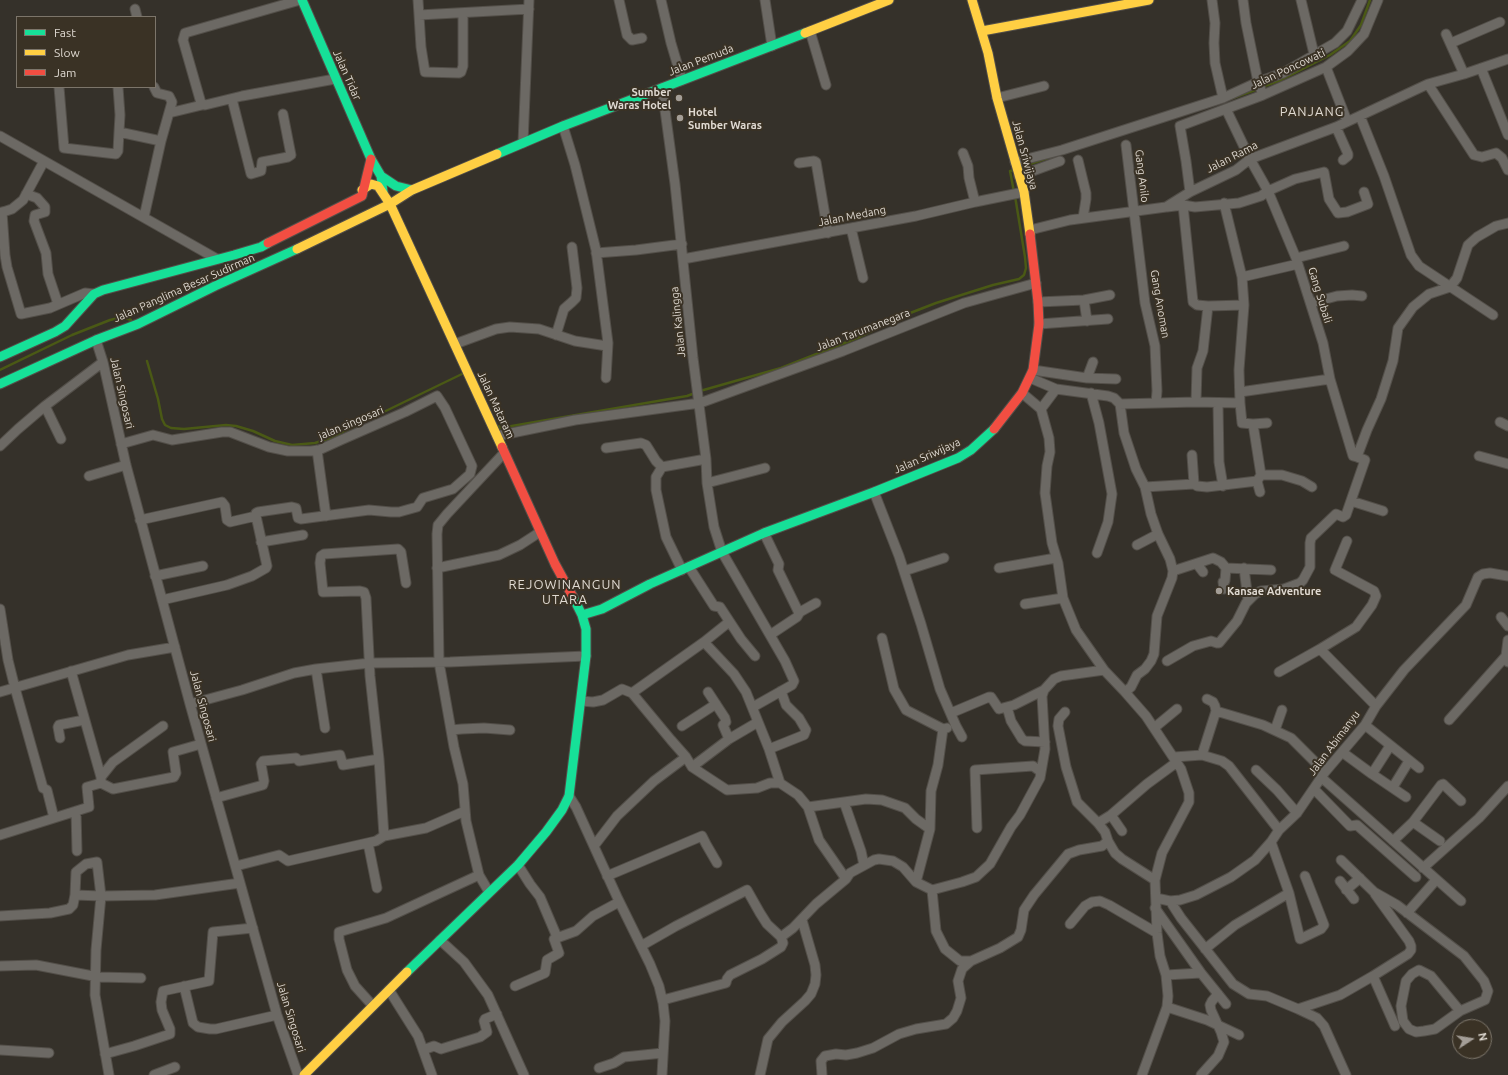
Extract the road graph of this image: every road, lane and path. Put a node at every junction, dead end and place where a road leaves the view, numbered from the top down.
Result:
1 (301, 0) edge
2 (418, 0) edge
3 (619, 0) edge
4 (661, 0) edge
5 (765, 0) edge
6 (889, 0) edge
7 (972, 0) edge
8 (1149, 0) edge
9 (1212, 0) edge
10 (1243, 0) edge
11 (1301, 0) edge
12 (1362, 0) edge
13 (1378, 0) edge
14 (529, 4) edge
15 (463, 13) junction
16 (419, 15) junction
17 (1500, 22) dead end
18 (810, 31) junction
19 (982, 31) junction
20 (1446, 34) dead end
21 (642, 38) dead end
22 (1451, 42) junction
23 (772, 46) junction
24 (1314, 54) junction
25 (1508, 59) edge
26 (1326, 67) junction
27 (1480, 68) junction
28 (1464, 74) junction
29 (335, 79) junction
30 (682, 80) junction
31 (1428, 84) junction
32 (826, 85) dead end
33 (1044, 86) dead end
34 (59, 88) edge
35 (118, 88) edge
36 (154, 88) edge
37 (662, 88) junction
38 (1261, 88) junction
39 (997, 98) junction
40 (1223, 98) junction
41 (232, 99) junction
42 (202, 105) junction
43 (1226, 109) junction
44 (169, 113) junction
45 (283, 114) dead end
46 (1360, 116) junction
47 (1347, 121) junction
48 (563, 126) junction
49 (1336, 127) junction
50 (119, 132) junction
51 (1508, 135) edge
52 (0, 136) edge
53 (161, 140) junction
54 (523, 143) junction
55 (1126, 144) dead end
56 (1508, 151) edge
57 (963, 153) dead end
58 (1499, 155) junction
59 (371, 159) junction
60 (1250, 159) junction
61 (1078, 160) dead end
62 (1343, 160) dead end
63 (44, 161) junction
64 (1060, 161) dead end
65 (799, 163) dead end
66 (1017, 168) junction
67 (1508, 170) edge
68 (381, 176) junction
69 (362, 190) junction
70 (412, 190) junction
71 (1268, 191) junction
72 (383, 192) junction
73 (1024, 192) junction
74 (1190, 192) junction
75 (1364, 192) dead end
76 (26, 194) junction
77 (975, 202) junction
78 (1224, 203) junction
79 (390, 204) junction
80 (1183, 205) junction
81 (1166, 207) junction
82 (1134, 210) junction
83 (1, 212) edge
84 (144, 217) junction
85 (1083, 218) junction
86 (1508, 223) edge
87 (851, 228) junction
88 (1030, 230) junction
89 (828, 233) junction
90 (682, 244) junction
91 (1344, 246) dead end
92 (572, 248) dead end
93 (596, 252) junction
94 (217, 259) junction
95 (683, 259) junction
96 (1297, 261) junction
97 (1242, 277) junction
98 (864, 278) dead end
99 (1036, 283) junction
100 (1450, 287) junction
101 (94, 294) junction
102 (1110, 295) dead end
103 (1362, 296) dead end
104 (1084, 300) junction
105 (1038, 302) junction
106 (1311, 303) junction
107 (58, 304) junction
108 (1244, 305) junction
109 (1208, 306) junction
110 (1493, 315) dead end
111 (1108, 319) dead end
112 (1087, 321) junction
113 (1039, 324) junction
114 (556, 335) junction
115 (96, 340) junction
116 (455, 344) junction
117 (607, 346) junction
118 (0, 357) edge
119 (103, 362) junction
120 (1093, 362) dead end
121 (1031, 374) junction
122 (606, 378) dead end
123 (1087, 378) junction
124 (1116, 379) dead end
125 (1330, 379) junction
126 (0, 384) edge
127 (1056, 389) junction
128 (1240, 392) junction
129 (1091, 393) junction
130 (1024, 394) junction
131 (1196, 402) junction
132 (700, 403) junction
133 (1156, 403) junction
134 (1240, 403) junction
135 (1120, 404) junction
136 (1218, 404) junction
137 (45, 406) junction
138 (1037, 406) junction
139 (1267, 423) dead end
140 (1253, 424) junction
141 (497, 436) junction
142 (61, 439) dead end
143 (121, 444) junction
144 (0, 446) edge
145 (606, 448) dead end
146 (317, 450) junction
147 (504, 453) junction
148 (1192, 455) dead end
149 (1479, 456) dead end
150 (1357, 457) junction
151 (706, 459) junction
152 (1508, 464) edge
153 (126, 465) junction
154 (662, 467) junction
155 (765, 468) dead end
156 (89, 476) dead end
157 (1259, 478) junction
158 (707, 483) junction
159 (1194, 484) junction
160 (1223, 486) junction
161 (1145, 487) junction
162 (1312, 487) dead end
163 (874, 492) junction
164 (1260, 492) dead end
165 (1351, 501) junction
166 (1383, 511) dead end
167 (256, 516) junction
168 (326, 516) junction
169 (140, 520) junction
170 (540, 532) junction
171 (764, 533) junction
172 (1158, 534) junction
173 (303, 535) dead end
174 (261, 542) junction
175 (1347, 542) dead end
176 (1137, 545) dead end
177 (722, 552) junction
178 (1097, 553) dead end
179 (944, 558) dead end
180 (1056, 558) junction
181 (1197, 564) junction
182 (203, 566) dead end
183 (437, 568) junction
184 (686, 568) junction
185 (999, 568) dead end
186 (1226, 568) junction
187 (1244, 568) junction
188 (1271, 570) dead end
189 (904, 571) junction
190 (1173, 571) junction
191 (1203, 572) dead end
192 (156, 576) junction
193 (1508, 576) edge
194 (406, 583) dead end
195 (1224, 589) dead end
196 (1063, 598) junction
197 (162, 600) junction
198 (1248, 600) junction
199 (816, 603) dead end
200 (1025, 604) dead end
201 (0, 609) edge
202 (799, 614) junction
203 (582, 615) junction
204 (1502, 617) dead end
205 (729, 622) junction
206 (1508, 626) edge
207 (770, 635) junction
208 (882, 638) dead end
209 (1508, 640) edge
210 (704, 642) junction
211 (175, 647) junction
212 (1320, 649) junction
213 (586, 656) junction
214 (755, 656) dead end
215 (1507, 660) edge
216 (1167, 661) dead end
217 (439, 662) junction
218 (370, 663) junction
219 (316, 669) junction
220 (1104, 670) junction
221 (71, 671) junction
222 (1278, 672) dead end
223 (15, 688) junction
224 (1044, 690) junction
225 (781, 691) junction
226 (0, 692) edge
227 (708, 692) dead end
228 (1126, 692) junction
229 (632, 693) junction
230 (1207, 699) dead end
231 (581, 701) junction
232 (190, 704) junction
233 (716, 704) junction
234 (1376, 706) junction
235 (753, 707) junction
236 (1007, 707) junction
237 (1177, 709) dead end
238 (1282, 710) dead end
239 (1216, 711) junction
240 (1065, 712) dead end
241 (951, 713) junction
242 (84, 720) junction
243 (1449, 720) dead end
244 (758, 722) junction
245 (1150, 722) junction
246 (1364, 725) junction
247 (163, 726) dead end
248 (682, 726) dead end
249 (956, 726) junction
250 (325, 728) dead end
251 (943, 729) junction
252 (451, 730) junction
253 (510, 730) dead end
254 (1276, 730) junction
255 (962, 737) dead end
256 (60, 738) dead end
257 (729, 739) junction
258 (1045, 742) junction
259 (202, 744) junction
260 (1390, 746) junction
261 (770, 749) junction
262 (1342, 752) junction
263 (1202, 755) junction
264 (686, 757) junction
265 (379, 759) junction
266 (1175, 760) junction
267 (1409, 761) junction
268 (692, 767) junction
269 (1420, 768) dead end
270 (1256, 770) dead end
271 (1041, 772) junction
272 (1372, 774) junction
273 (1324, 775) junction
274 (101, 780) junction
275 (780, 783) junction
276 (1508, 786) edge
277 (1392, 787) junction
278 (1314, 789) junction
279 (569, 796) junction
280 (216, 798) junction
281 (1406, 798) dead end
282 (1461, 801) dead end
283 (844, 802) junction
284 (808, 807) junction
285 (76, 811) junction
286 (466, 811) junction
287 (1296, 813) junction
288 (1111, 815) junction
289 (54, 818) junction
290 (1413, 822) junction
291 (1098, 823) junction
292 (977, 828) dead end
293 (930, 830) junction
294 (1280, 830) junction
295 (1122, 831) dead end
296 (0, 835) edge
297 (384, 836) junction
298 (1108, 841) junction
299 (1393, 841) junction
300 (1440, 841) dead end
301 (1271, 842) junction
302 (368, 843) junction
303 (594, 846) junction
304 (76, 851) dead end
305 (1341, 860) dead end
306 (717, 863) dead end
307 (518, 865) junction
308 (864, 865) junction
309 (236, 866) junction
310 (1423, 868) junction
311 (479, 875) junction
312 (607, 876) junction
313 (1305, 876) dead end
314 (1416, 877) dead end
315 (1360, 878) junction
316 (846, 879) junction
317 (1155, 880) junction
318 (1436, 880) junction
319 (1340, 881) dead end
320 (916, 882) junction
321 (240, 883) junction
322 (377, 888) dead end
323 (932, 890) junction
324 (1346, 890) junction
325 (489, 892) junction
326 (1374, 892) junction
327 (1289, 894) junction
328 (75, 895) junction
329 (101, 896) junction
330 (1156, 898) junction
331 (1354, 899) dead end
332 (1461, 901) dead end
333 (619, 902) junction
334 (1170, 902) junction
335 (1155, 908) junction
336 (1407, 913) junction
337 (0, 916) edge
338 (802, 920) junction
339 (1070, 924) dead end
340 (253, 928) junction
341 (1157, 933) junction
342 (557, 937) junction
343 (781, 937) junction
344 (440, 940) junction
345 (641, 946) junction
346 (1205, 949) junction
347 (971, 961) junction
348 (0, 966) edge
349 (1201, 973) junction
350 (1166, 975) junction
351 (1373, 976) junction
352 (95, 977) junction
353 (141, 978) dead end
354 (184, 986) junction
355 (515, 986) dead end
356 (389, 990) junction
357 (1218, 994) junction
358 (663, 1000) junction
359 (1226, 1004) dead end
360 (373, 1006) junction
361 (1167, 1007) junction
362 (1298, 1009) junction
363 (1460, 1011) junction
364 (497, 1014) junction
365 (277, 1015) junction
366 (1218, 1026) junction
367 (1395, 1026) dead end
368 (1239, 1034) dead end
369 (0, 1050) edge
370 (423, 1050) junction
371 (49, 1053) dead end
372 (663, 1053) junction
373 (105, 1054) junction
374 (175, 1067) dead end
375 (599, 1068) dead end
376 (109, 1075) edge
377 (154, 1075) edge
378 (298, 1075) edge
379 (304, 1075) edge
380 (432, 1075) edge
381 (524, 1075) edge
382 (662, 1075) edge
383 (760, 1075) edge
384 (822, 1075) edge
385 (1142, 1075) edge
386 (1201, 1075) edge
387 (1346, 1075) edge

1 - 29 main road, Jalan Tidar
1 - 42 street
2 - 16 street
3 - 21 street
4 - 30 street
5 - 23 street
6 - 18 main road, Jalan Pemuda
7 - 19 main road, Jalan Sriwijaya
8 - 19 main road
9 - 40 street
10 - 38 street
11 - 24 street
12 - 24 street
13 - 26 street, Jalan Poncowati
14 - 15 street
14 - 54 street
15 - 16 street
15 - 16 street
17 - 22 street
18 - 23 main road, Jalan Pemuda
18 - 32 street
19 - 39 main road, Jalan Sriwijaya
20 - 22 street
22 - 28 street
23 - 30 main road, Jalan Pemuda
24 - 38 street
25 - 27 street, Jalan Rama
26 - 38 street, Jalan Poncowati
26 - 47 street
27 - 28 street, Jalan Rama
27 - 51 street
28 - 31 street, Jalan Rama
29 - 41 street
29 - 59 main road, Jalan Tidar
30 - 37 main road, Jalan Pemuda
31 - 46 street, Jalan Rama
31 - 58 street
33 - 39 street
34 - 50 street
35 - 50 street
36 - 44 street
37 - 48 main road, Jalan Pemuda
37 - 90 street, Jalan Kalingga
38 - 40 street
38 - 43 street, Jalan Poncowati
39 - 66 main road, Jalan Sriwijaya
40 - 66 street
41 - 42 street
41 - 45 street
42 - 44 street
43 - 60 street, Gang Subali
43 - 74 street, Jalan Poncowati
44 - 53 street
46 - 47 street, Jalan Rama
46 - 100 street
47 - 49 street, Jalan Rama
48 - 54 main road, Jalan Pemuda
48 - 93 street
49 - 60 street, Jalan Rama
49 - 62 street
50 - 53 street
52 - 63 street
53 - 84 street
54 - 70 main road, Jalan Pemuda
55 - 82 street, Gang Anilo
56 - 58 street
57 - 77 street
58 - 67 street
59 - 68 main road, Jalan Tidar
59 - 69 main road
60 - 71 street, Gang Subali
60 - 74 street, Jalan Rama
61 - 85 street
63 - 76 street
63 - 84 street
64 - 66 street
65 - 89 street
66 - 73 main road, Jalan Sriwijaya
68 - 70 main road
68 - 72 main road
69 - 72 main road
69 - 94 main road, Jalan Panglima Besar Sudirman
70 - 79 main road, Jalan Pemuda
71 - 75 street
71 - 78 street
71 - 96 street, Gang Subali
72 - 79 main road, Jalan Mataram
73 - 77 street, Jalan Medang
73 - 88 main road, Jalan Sriwijaya
74 - 81 street, Jalan Rama
76 - 83 street
76 - 107 street
77 - 87 street, Jalan Medang
78 - 80 street
78 - 97 street
79 - 115 main road, Jalan Panglima Besar Sudirman
79 - 116 main road, Jalan Mataram
80 - 81 street
80 - 109 street
81 - 82 street, Jalan Rama
82 - 85 street, Jalan Rama
82 - 133 street, Gang Anoman
83 - 107 street
84 - 94 street
85 - 88 street, Jalan Rama
86 - 100 street
87 - 89 street, Jalan Medang
87 - 98 street
88 - 99 main road, Jalan Sriwijaya
89 - 95 street, Jalan Medang
90 - 93 street
90 - 95 street, Jalan Kalingga
91 - 96 street
92 - 114 street
93 - 117 street
94 - 101 main road, Jalan Panglima Besar Sudirman
95 - 132 street, Jalan Kalingga
96 - 97 street
96 - 106 street, Gang Subali
97 - 108 street
99 - 105 main road, Jalan Sriwijaya
99 - 132 street, Jalan Tarumanegara
100 - 110 street
100 - 150 street
101 - 107 street
101 - 118 main road, Jalan Panglima Besar Sudirman
102 - 104 street
103 - 106 street
104 - 105 street
104 - 112 street
105 - 113 main road, Jalan Sriwijaya
106 - 125 street, Gang Subali
108 - 109 street
108 - 128 street
109 - 131 street
111 - 112 street
112 - 113 street
113 - 121 main road, Jalan Sriwijaya
114 - 116 street
114 - 117 street
115 - 119 street, Jalan Singosari
115 - 126 main road, Jalan Panglima Besar Sudirman
116 - 141 main road, Jalan Mataram
117 - 122 street
119 - 137 street
119 - 143 street, Jalan Singosari
120 - 123 street
121 - 123 street
121 - 127 street
121 - 130 main road, Jalan Sriwijaya
123 - 124 street
125 - 128 street
125 - 150 street, Gang Subali
127 - 129 street
127 - 138 street
128 - 134 street
129 - 135 street
129 - 178 street
130 - 138 street
130 - 163 main road, Jalan Sriwijaya
131 - 133 street
131 - 136 street
132 - 141 street, Jalan Tarumanegara
132 - 151 street, Jalan Kalingga
133 - 135 street
134 - 136 street
134 - 140 street
135 - 161 street
136 - 160 street
137 - 142 street
137 - 144 street
138 - 180 street
139 - 140 street
140 - 157 street
141 - 147 main road, Jalan Mataram
143 - 146 street, jalan singosari
143 - 153 street, Jalan Singosari
145 - 154 street
146 - 168 street
146 - 168 street, jalan singosari
147 - 170 main road, Jalan Mataram
147 - 183 street
148 - 159 street
149 - 152 street
150 - 165 street
151 - 154 street
151 - 158 street, Jalan Kalingga
153 - 156 street
153 - 169 street, Jalan Singosari
154 - 184 street
155 - 158 street
157 - 160 street
157 - 162 street
157 - 164 street
158 - 177 street, Jalan Kalingga
159 - 160 street
159 - 161 street
161 - 172 street
163 - 171 main road, Jalan Sriwijaya
163 - 189 street
165 - 166 street
165 - 198 street
167 - 168 street
167 - 169 street
167 - 174 street
169 - 192 street, Jalan Singosari
170 - 183 street
170 - 203 main road, Jalan Mataram
171 - 177 main road, Jalan Sriwijaya
171 - 202 street
172 - 176 street
172 - 190 street
173 - 174 street
174 - 197 street
175 - 212 street
177 - 184 main road, Jalan Sriwijaya
177 - 207 street, Jalan Kalingga
179 - 189 street
180 - 185 street
180 - 196 street
181 - 186 street
181 - 190 street
181 - 191 street
182 - 192 street
183 - 217 street
184 - 203 main road, Jalan Sriwijaya
184 - 205 street
186 - 187 street
186 - 195 street
187 - 188 street
187 - 198 street
189 - 241 street
190 - 228 street
192 - 197 street, Jalan Singosari
193 - 234 street, Jalan Abimanyu
194 - 218 street
196 - 200 street
196 - 220 street
197 - 211 street, Jalan Singosari
198 - 216 street
199 - 202 street
201 - 223 street
202 - 207 street
203 - 213 main road, Jalan Mataram
204 - 206 street
205 - 210 street
205 - 214 street
207 - 225 street, Jalan Kalingga
208 - 251 street
209 - 215 street
210 - 229 street
210 - 235 street
211 - 221 street
211 - 232 street, Jalan Singosari
212 - 222 street
212 - 234 street
213 - 217 street
213 - 231 main road, Jalan Mataram
215 - 243 street
217 - 218 street
217 - 252 street
218 - 219 street
218 - 265 street
219 - 232 street
219 - 250 street
220 - 224 street
220 - 228 street
221 - 223 street
221 - 242 street
223 - 226 street
223 - 289 street
224 - 236 street
224 - 258 street
225 - 235 street
225 - 261 street
227 - 233 street
228 - 245 street
229 - 231 street
229 - 264 street
230 - 239 street
231 - 279 main road, Jalan Mataram
232 - 259 street, Jalan Singosari
233 - 248 street
233 - 257 street
234 - 246 street, Jalan Abimanyu
235 - 244 street
236 - 241 street
236 - 258 street
237 - 245 street
238 - 254 street
239 - 254 street
239 - 263 street
240 - 291 street
241 - 249 street
242 - 256 street
242 - 274 street
244 - 257 street
244 - 261 street
245 - 266 street
246 - 260 street
246 - 262 street, Jalan Abimanyu
247 - 274 street
249 - 251 street
249 - 255 street
251 - 293 street
252 - 253 street
252 - 286 street
254 - 273 street
257 - 268 street
258 - 271 street
259 - 274 street
259 - 280 street, Jalan Singosari
260 - 267 street
260 - 272 street
261 - 275 street
262 - 272 street
262 - 273 street, Jalan Abimanyu
263 - 266 street
263 - 294 street
264 - 268 street
264 - 303 street
265 - 280 street
265 - 297 street
266 - 288 street
266 - 317 street
267 - 269 street
267 - 277 street
268 - 275 street
270 - 287 street
271 - 292 street
271 - 323 street
272 - 277 street
273 - 278 street, Jalan Abimanyu
273 - 299 street
274 - 285 street
275 - 284 street
276 - 310 street
277 - 281 street
278 - 287 street, Jalan Abimanyu
278 - 314 street
279 - 303 street
279 - 307 main road
280 - 309 street, Jalan Singosari
282 - 290 street
283 - 284 street
283 - 293 street
283 - 308 street
284 - 316 street
285 - 289 street
285 - 304 street
286 - 297 street
286 - 311 street
287 - 294 street, Jalan Abimanyu
288 - 291 street
288 - 295 street
289 - 296 street
290 - 299 street
290 - 300 street
291 - 298 street
293 - 320 street
294 - 301 street, Jalan Abimanyu
297 - 302 street
298 - 317 street
298 - 347 street
299 - 310 street
301 - 327 street
301 - 334 street, Jalan Abimanyu
302 - 309 street
302 - 322 street
303 - 312 street
305 - 315 street
306 - 312 street
307 - 325 main road
307 - 342 street
308 - 316 street
308 - 320 street
309 - 321 street, Jalan Singosari
310 - 318 street
311 - 325 street
311 - 360 street
312 - 333 street
313 - 327 street
315 - 324 street
315 - 326 street
316 - 338 street
317 - 330 street
318 - 332 street
318 - 336 street
319 - 324 street
320 - 323 street
321 - 329 street
321 - 340 street, Jalan Singosari
323 - 347 street
324 - 331 street
325 - 344 main road
326 - 336 street
326 - 351 street
327 - 346 street
328 - 329 street
328 - 329 street
328 - 337 street
329 - 352 street
330 - 334 street
330 - 335 street
333 - 342 street
333 - 345 street
334 - 346 street
335 - 341 street
335 - 349 street
336 - 363 street
338 - 343 street
338 - 383 street
339 - 341 street
340 - 354 street
340 - 365 street, Jalan Singosari
341 - 350 street
342 - 355 street
343 - 345 street
343 - 358 street
344 - 356 main road
344 - 364 street
345 - 358 street
346 - 362 street
347 - 384 street
348 - 352 street
349 - 350 street
349 - 357 street
350 - 361 street
351 - 362 street
351 - 367 street
352 - 353 street
352 - 373 street
354 - 365 street
354 - 373 street
356 - 360 main road
356 - 370 street
357 - 359 street
357 - 366 street
358 - 372 street
360 - 379 main road
361 - 366 street
361 - 385 street
362 - 387 street
363 - 363 street
364 - 370 street
364 - 381 street
365 - 378 street, Jalan Singosari
366 - 368 street
366 - 386 street
369 - 371 street
370 - 380 street
372 - 375 street
372 - 382 street
373 - 376 street
374 - 377 street

